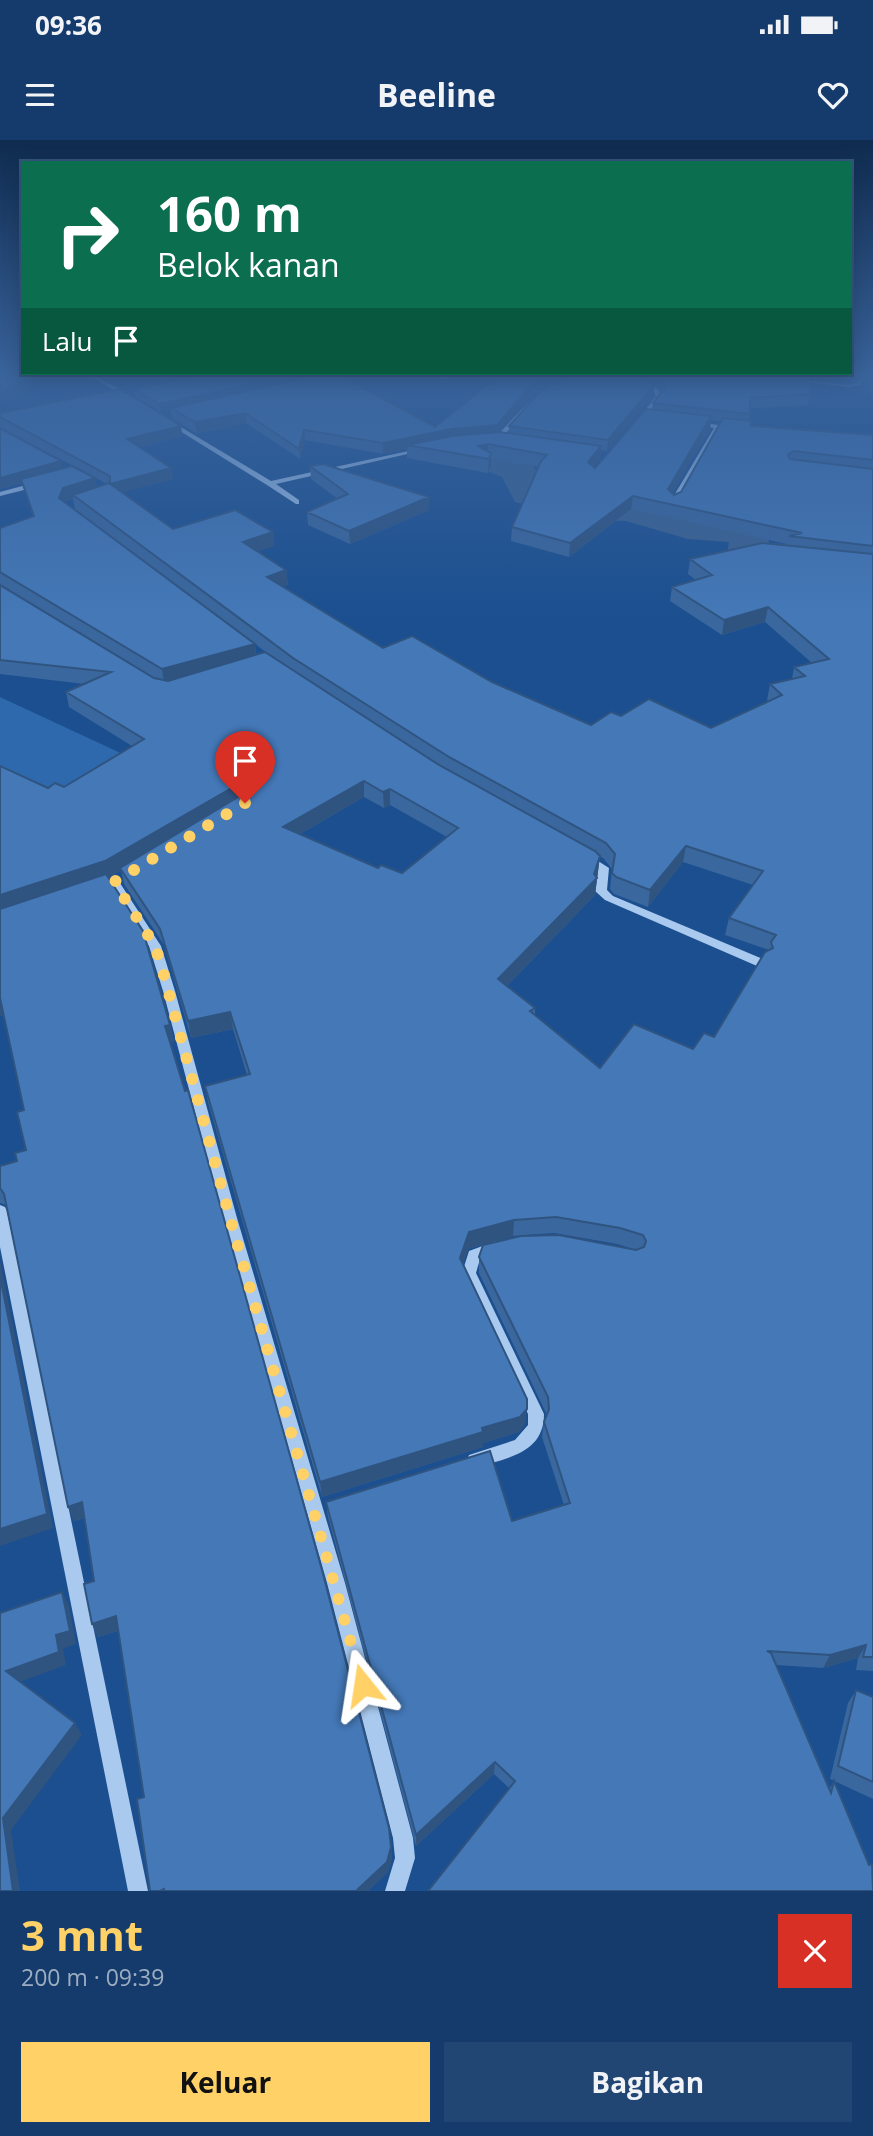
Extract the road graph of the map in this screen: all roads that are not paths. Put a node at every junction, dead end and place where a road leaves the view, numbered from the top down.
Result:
1 (224, 455) edge
2 (399, 455) edge
3 (701, 455) edge
4 (50, 481) edge
5 (270, 483) junction
6 (0, 494) edge
7 (296, 502) dead end
8 (673, 504) edge
9 (575, 850) edge
10 (114, 881) edge
11 (761, 963) edge
12 (0, 1211) edge
13 (514, 1243) edge
14 (456, 1466) edge
15 (138, 1891) edge
16 (395, 1891) edge

1 - 5 street
2 - 5 street
3 - 8 street
4 - 6 street
5 - 7 street
9 - 11 street
10 - 16 street
12 - 15 street
13 - 14 street

